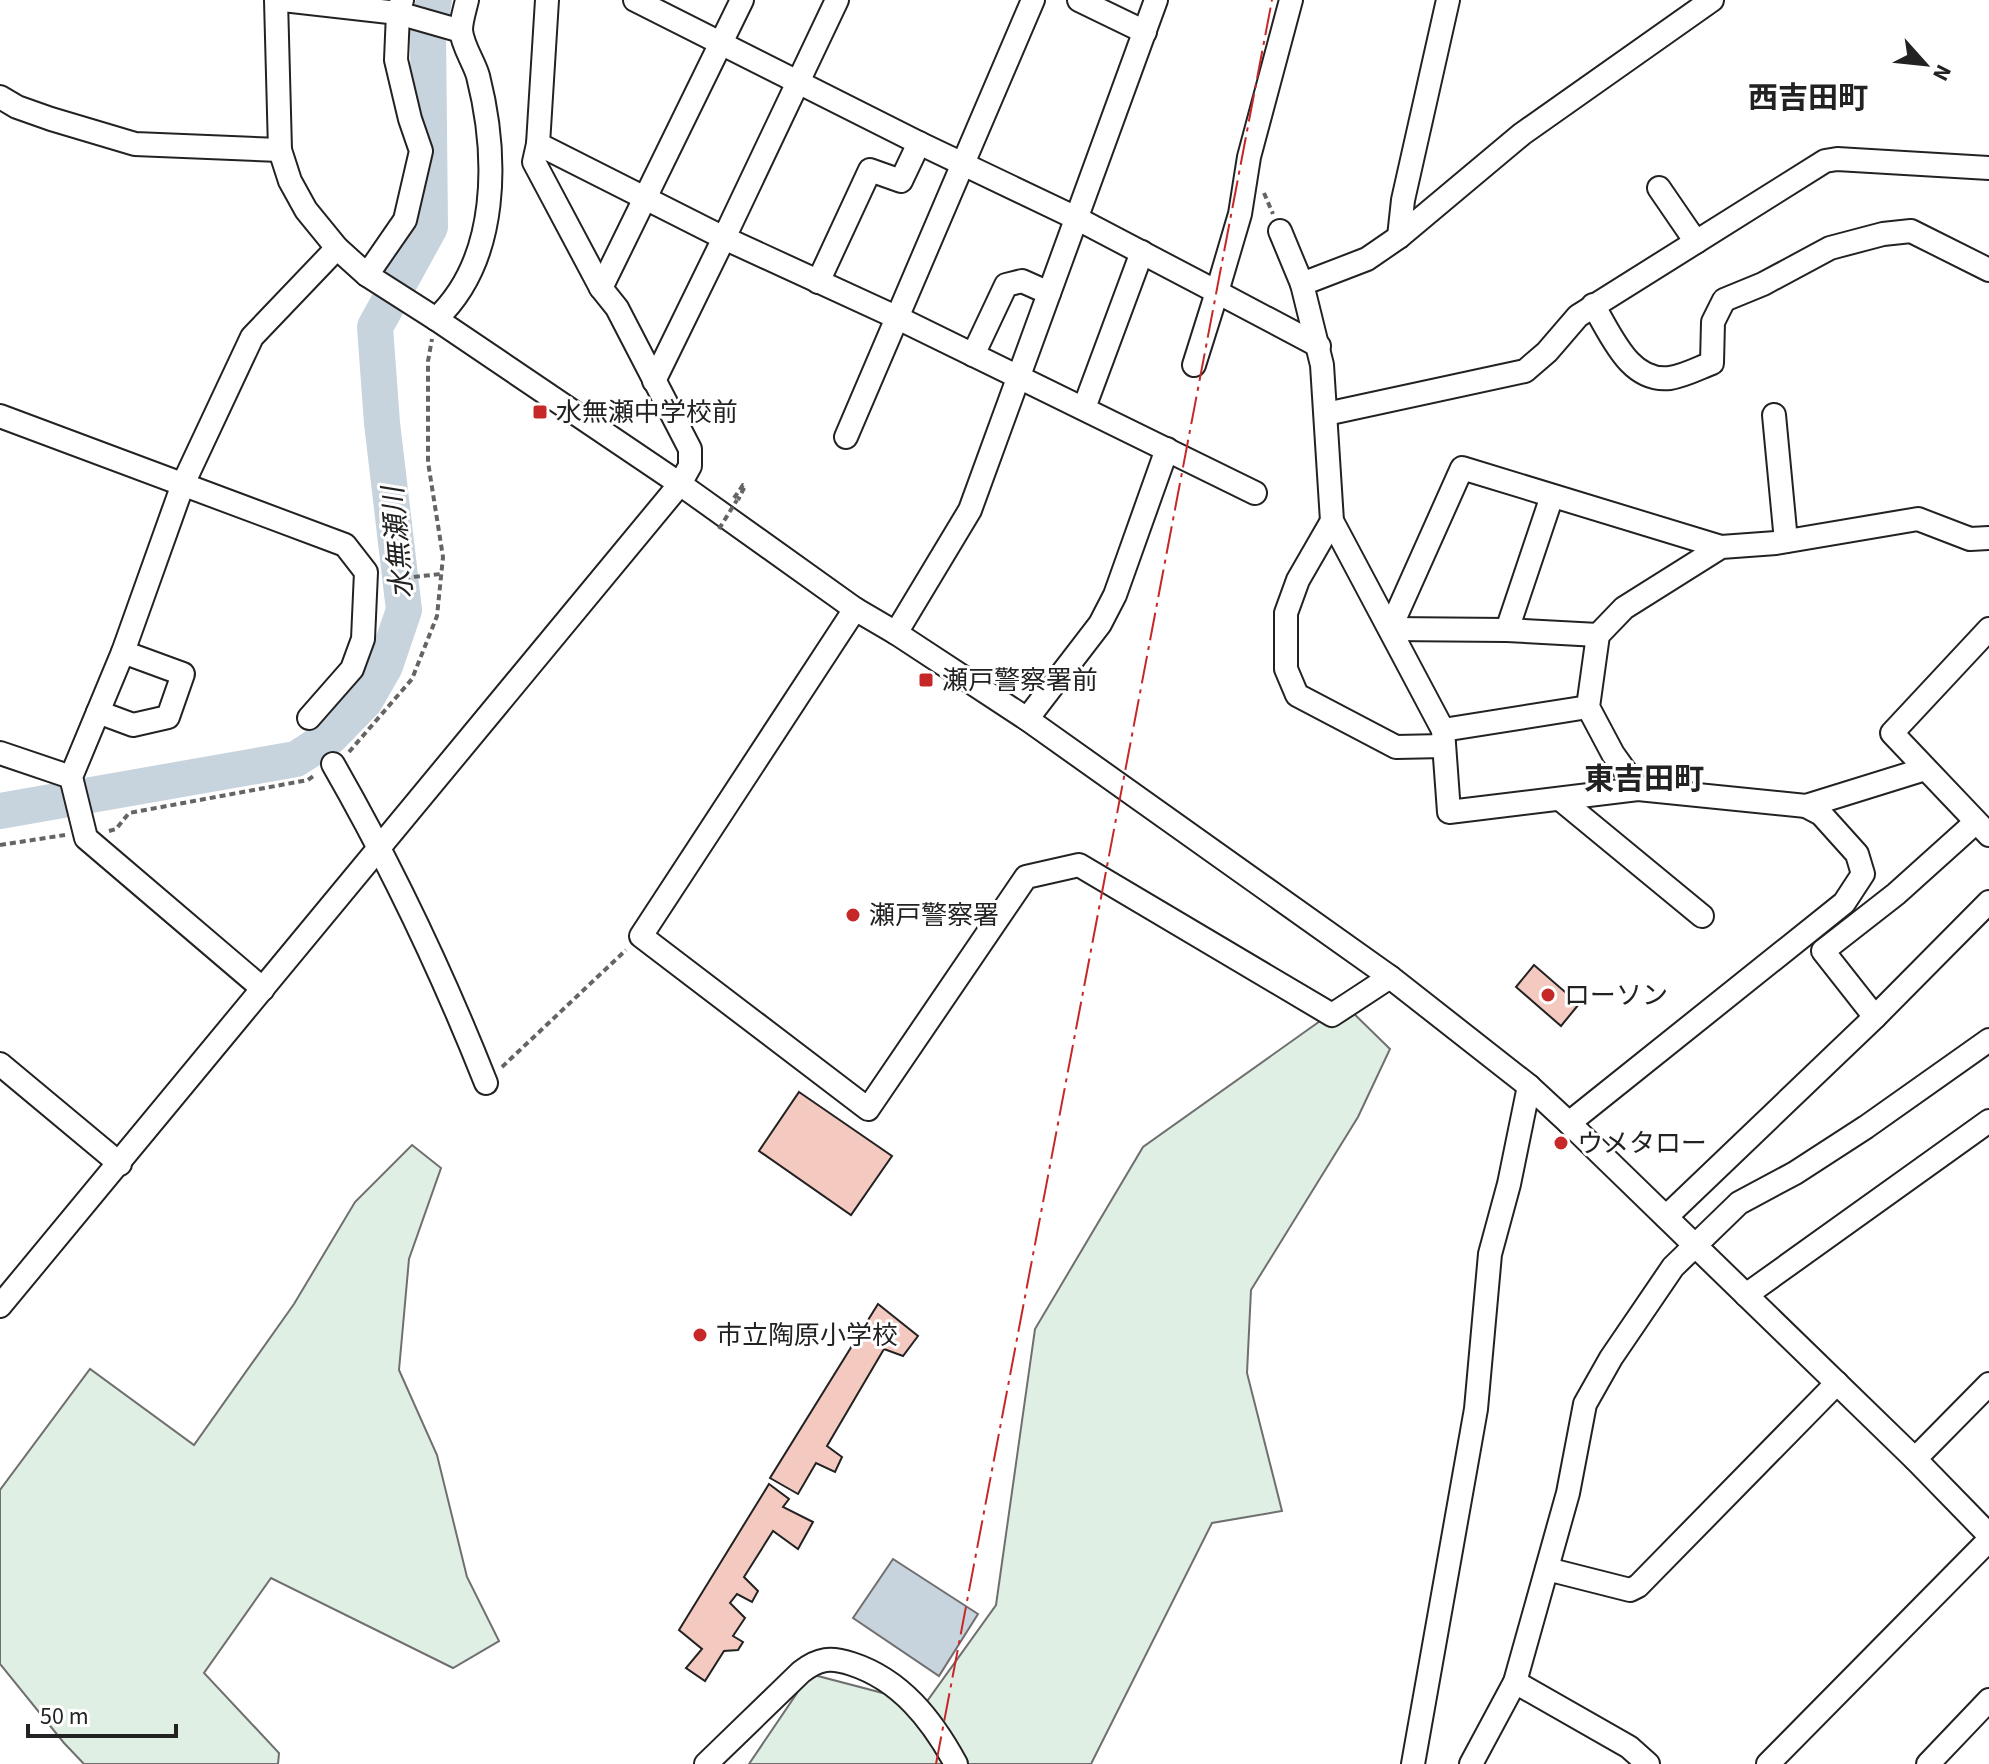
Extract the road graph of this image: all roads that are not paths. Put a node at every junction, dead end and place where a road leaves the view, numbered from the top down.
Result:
1 (276, 0) edge
2 (283, 0) edge
3 (467, 0) edge
4 (547, 0) edge
5 (635, 0) edge
6 (742, 0) edge
7 (837, 0) edge
8 (1033, 0) edge
9 (1079, 0) edge
10 (1156, 0) edge
11 (1291, 0) edge
12 (1448, 0) edge
13 (1712, 0) edge
14 (400, 6) edge
15 (461, 31) junction
16 (1145, 32) junction
17 (722, 43) junction
18 (798, 80) junction
19 (0, 97) edge
20 (919, 143) junction
21 (538, 144) junction
22 (280, 150) junction
23 (962, 163) junction
24 (1989, 168) edge
25 (1659, 188) dead end
26 (644, 197) junction
27 (1076, 218) junction
28 (1280, 231) dead end
29 (1399, 237) junction
30 (724, 238) junction
31 (1696, 242) junction
32 (337, 248) junction
33 (1142, 252) junction
34 (1989, 270) edge
35 (367, 275) junction
36 (818, 282) junction
37 (1302, 284) junction
38 (601, 288) junction
39 (1217, 292) junction
40 (1049, 293) junction
41 (1593, 305) junction
42 (898, 318) junction
43 (436, 319) junction
44 (1319, 346) junction
45 (973, 355) junction
46 (1194, 365) dead end
47 (1018, 377) junction
48 (654, 381) junction
49 (1084, 408) junction
50 (1326, 414) junction
51 (1774, 415) dead end
52 (0, 416) edge
53 (846, 437) dead end
54 (1167, 449) junction
55 (183, 484) junction
56 (680, 484) junction
57 (1255, 493) dead end
58 (1552, 496) junction
59 (1332, 521) junction
60 (1989, 538) edge
61 (1786, 541) junction
62 (1721, 547) junction
63 (855, 609) junction
64 (1390, 629) junction
65 (1989, 629) edge
66 (1507, 630) junction
67 (896, 633) junction
68 (1598, 635) junction
69 (123, 652) junction
70 (1588, 707) junction
71 (98, 712) junction
72 (309, 718) dead end
73 (1027, 719) junction
74 (1444, 738) junction
75 (0, 753) edge
76 (333, 764) road end
77 (1925, 769) junction
78 (72, 782) junction
79 (1638, 789) junction
80 (1560, 799) junction
81 (1806, 806) junction
82 (1983, 828) edge
83 (381, 847) junction
84 (1989, 902) edge
85 (1702, 916) dead end
86 (1390, 977) junction
87 (263, 989) junction
88 (1875, 1017) junction
89 (1989, 1040) edge
90 (0, 1064) edge
91 (486, 1083) road end
92 (1529, 1086) junction
93 (1989, 1121) edge
94 (1569, 1123) junction
95 (120, 1164) junction
96 (1666, 1217) junction
97 (1696, 1247) junction
98 (1746, 1295) junction
99 (0, 1306) edge
100 (1837, 1383) junction
101 (1989, 1384) edge
102 (1915, 1459) junction
103 (1989, 1538) edge
104 (1547, 1569) junction
105 (1515, 1682) junction
106 (1989, 1700) edge
107 (706, 1764) edge
108 (956, 1764) edge
109 (1413, 1764) edge
110 (1471, 1764) edge
111 (1648, 1764) edge
112 (1768, 1764) edge
113 (1928, 1764) edge

1 - 22 street
2 - 14 street
3 - 15 street
4 - 21 street
5 - 17 street
6 - 17 street
7 - 18 street
8 - 23 street
9 - 16 street
10 - 16 street
11 - 39 street
12 - 29 street
13 - 29 street
14 - 15 street
14 - 35 street
15 - 43 street
16 - 27 street
17 - 18 street
17 - 26 street
18 - 20 street
18 - 30 street
19 - 22 street
20 - 23 street
20 - 36 street
21 - 26 street
21 - 38 street
22 - 32 street
23 - 27 street
23 - 42 street
24 - 31 street
25 - 31 street
26 - 30 street
26 - 38 street
27 - 33 street
27 - 40 street
28 - 37 street
29 - 37 street
30 - 36 street
30 - 48 street
31 - 41 street
32 - 35 street
32 - 55 street
33 - 39 street
33 - 49 street
34 - 41 street
35 - 43 street
36 - 42 street
37 - 44 street
38 - 48 street
39 - 44 street
39 - 46 street
40 - 45 street
40 - 47 street
41 - 50 street
42 - 45 street
42 - 53 street
43 - 56 street
44 - 50 street
45 - 47 street
47 - 49 street
47 - 67 street
48 - 56 street
49 - 54 street
50 - 59 street
51 - 61 street
52 - 55 street
54 - 57 street
54 - 73 street
55 - 69 street
55 - 72 street
56 - 63 street
56 - 83 street
58 - 62 street
58 - 64 street
58 - 66 street
59 - 64 street
59 - 74 street
60 - 61 street
61 - 62 street
62 - 68 street
63 - 67 street
63 - 86 street
64 - 66 street
64 - 74 street
65 - 77 street
66 - 68 street
67 - 73 street
68 - 70 street
69 - 71 street
69 - 71 street
70 - 74 street
70 - 79 street
71 - 78 street
73 - 86 street
74 - 80 street
75 - 78 street
76 - 83 street
77 - 81 street
77 - 82 street
78 - 87 street
79 - 80 street
79 - 81 street
80 - 85 street
81 - 94 street
82 - 88 street
83 - 87 street
83 - 91 street
84 - 88 street
86 - 92 street
87 - 95 street
88 - 96 street
89 - 97 street
90 - 95 street
92 - 94 street
92 - 109 street
93 - 98 street
94 - 96 street
95 - 99 street
96 - 97 street
97 - 98 street
97 - 104 street
98 - 100 street
100 - 102 street
100 - 104 street
101 - 102 street
102 - 103 street
103 - 112 street
104 - 105 street
105 - 110 street
105 - 111 street
106 - 113 street
107 - 108 street

